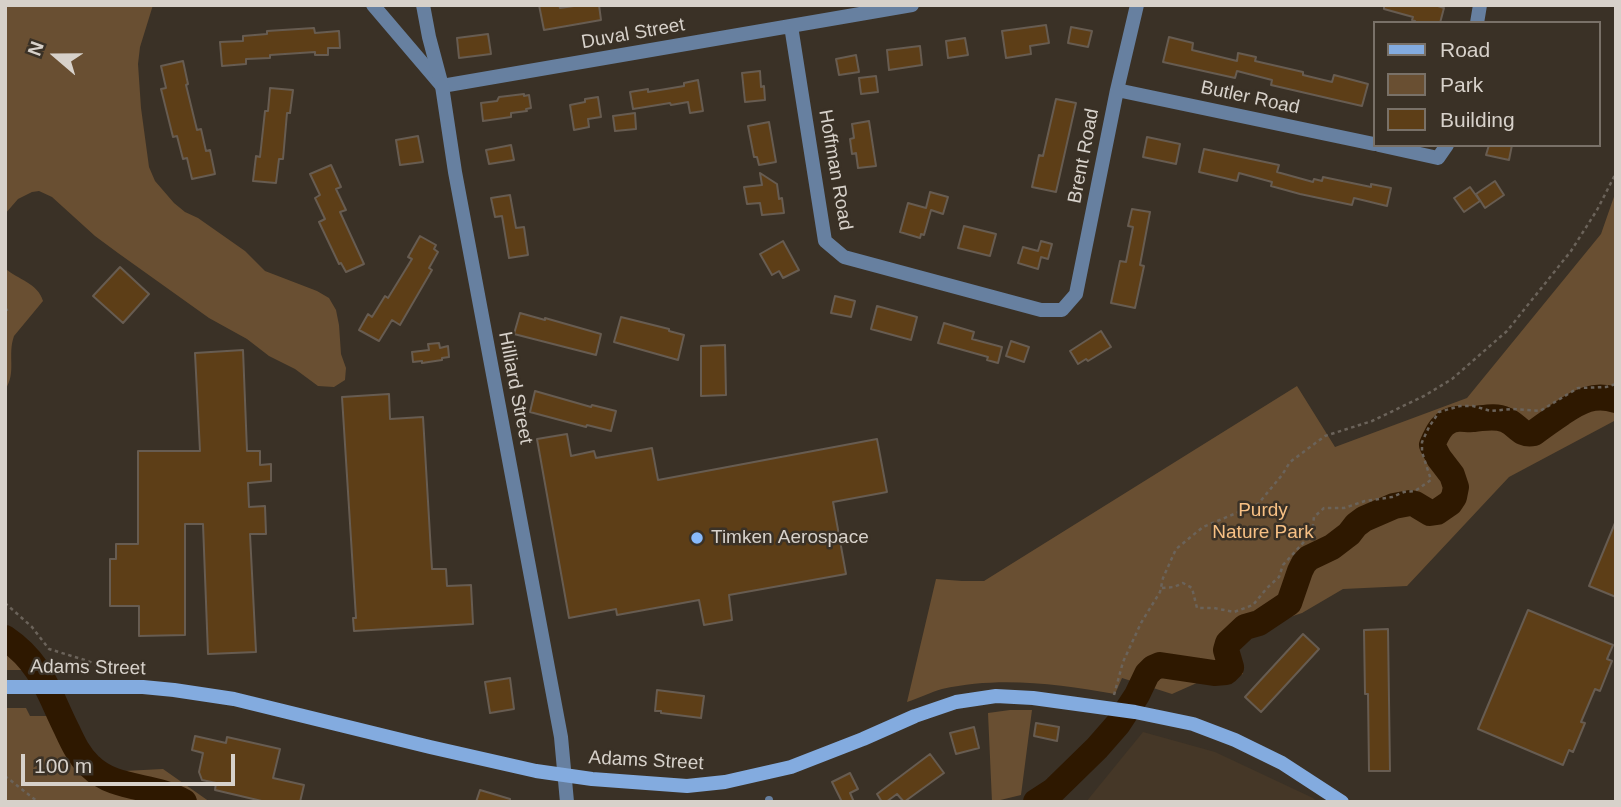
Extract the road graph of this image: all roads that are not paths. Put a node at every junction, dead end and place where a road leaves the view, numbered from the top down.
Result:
1 (373, 5) edge
2 (423, 5) edge
3 (912, 5) edge
4 (1137, 5) edge
5 (791, 26) junction
6 (442, 86) junction
7 (1117, 90) junction
8 (1372, 144) edge
9 (1386, 147) edge
10 (1446, 147) edge
11 (1062, 310) joint
12 (10, 687) edge
13 (565, 775) junction
14 (567, 802) edge
15 (1342, 802) edge

1 - 6 street
2 - 6 street, Hilliard Street
3 - 5 street, Duval Street
4 - 7 street, Brent Road
5 - 6 street, Duval Street
5 - 11 street, Hoffman Road
6 - 13 street, Hilliard Street
7 - 8 street, Butler Road
7 - 11 street, Brent Road
9 - 10 street, Butler Road
12 - 13 main road, Adams Street
13 - 14 street, Hilliard Street
13 - 15 main road, Adams Street

